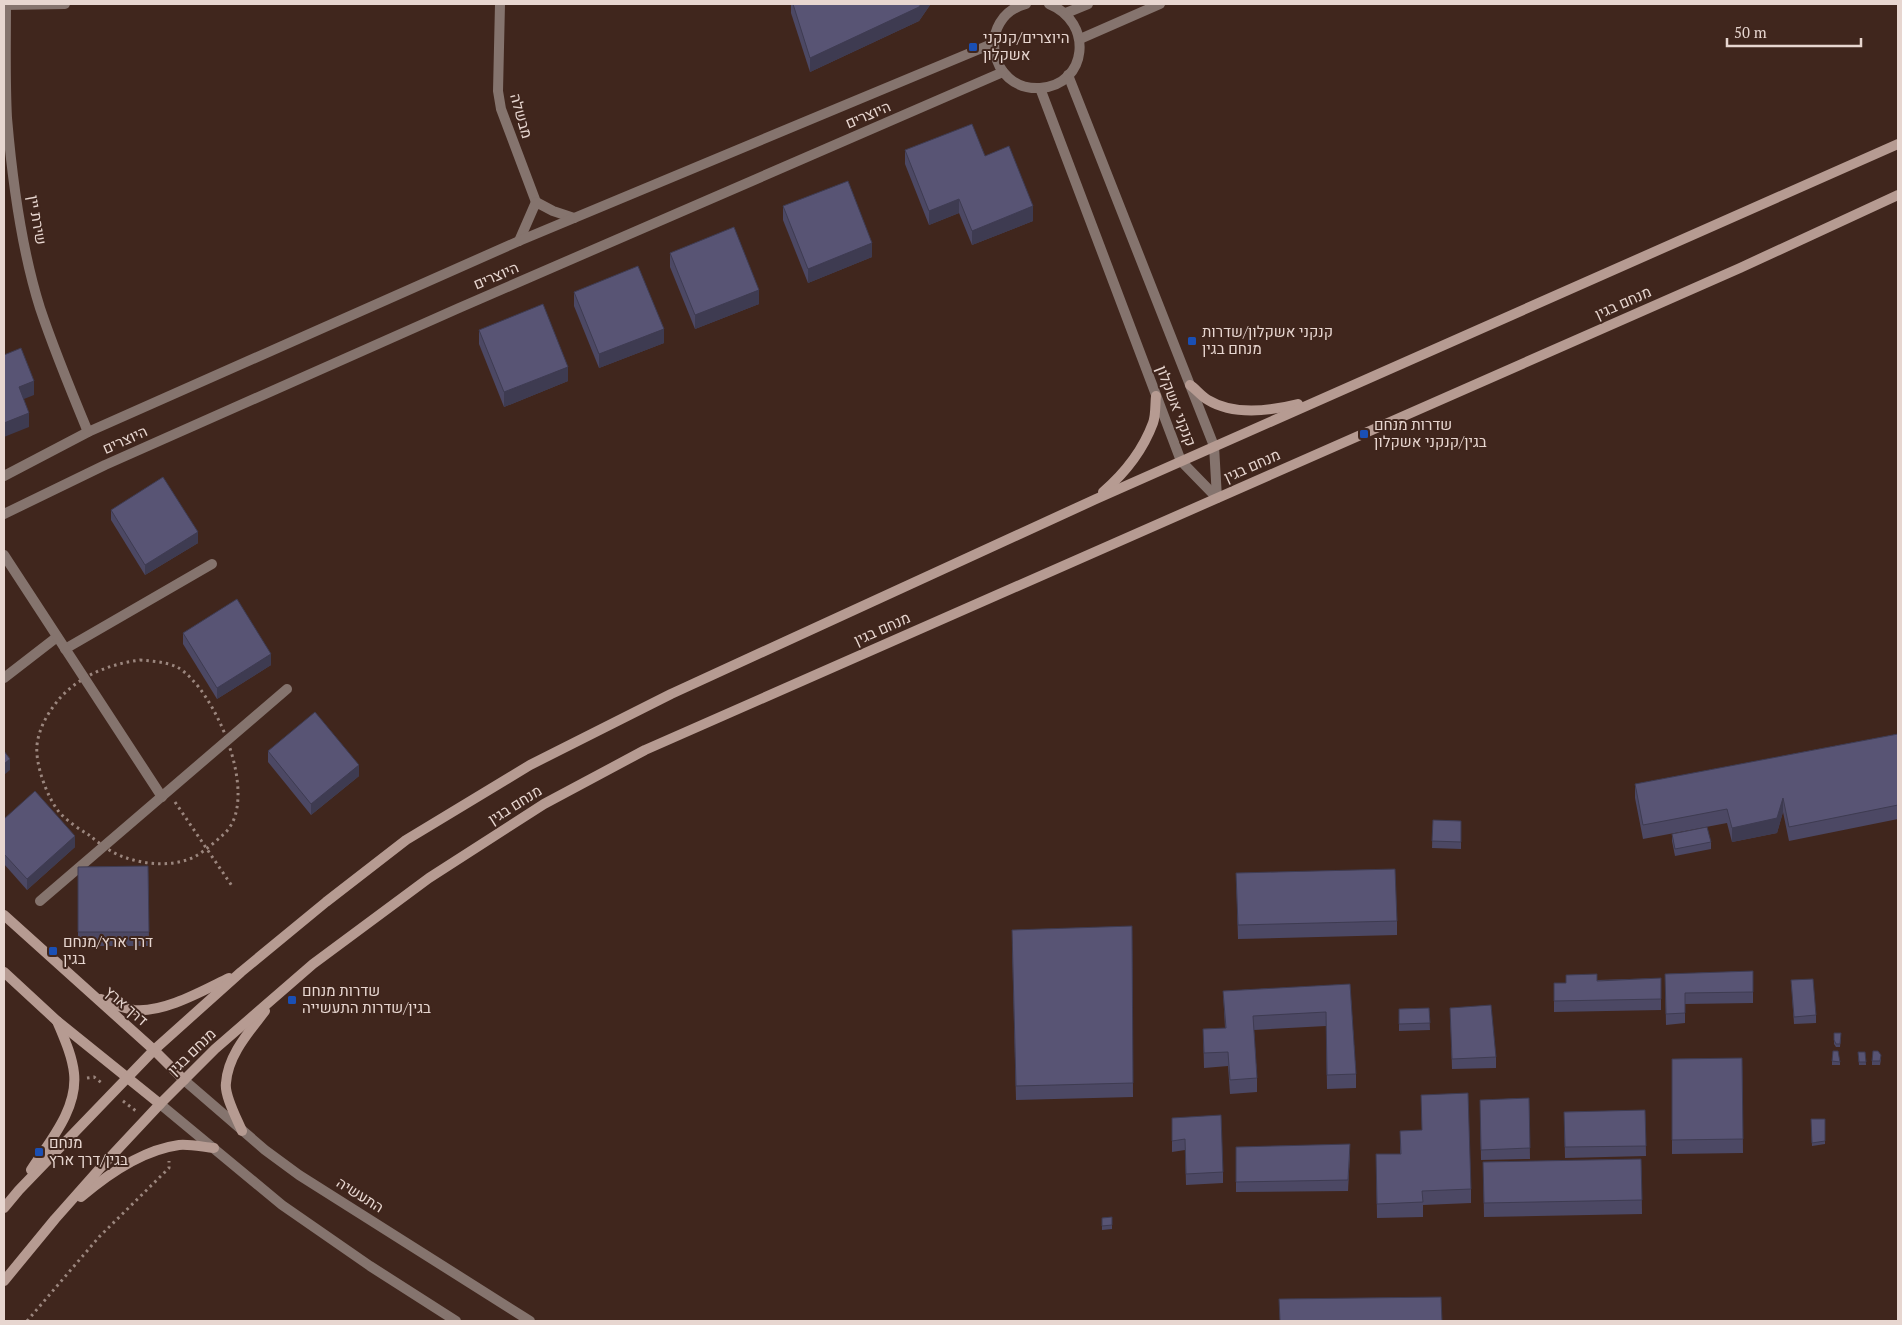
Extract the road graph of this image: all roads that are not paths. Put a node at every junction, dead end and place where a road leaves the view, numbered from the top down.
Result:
1 (5, 4) edge
2 (65, 4) edge
3 (500, 4) edge
4 (1002, 4) edge
5 (1026, 4) edge
6 (1049, 4) edge
7 (1088, 4) edge
8 (1160, 4) edge
9 (1066, 13) junction
10 (1006, 15) junction
11 (1080, 39) junction
12 (994, 43) junction
13 (1003, 72) junction
14 (1068, 75) junction
15 (1040, 88) junction
16 (1898, 144) edge
17 (1898, 196) edge
18 (536, 202) junction
19 (574, 218) junction
20 (520, 241) junction
21 (1190, 384) junction
22 (1156, 396) junction
23 (1324, 398) junction
24 (88, 432) junction
25 (1214, 446) junction
26 (1181, 461) junction
27 (4, 476) edge
28 (1217, 498) junction
29 (1096, 499) junction
30 (4, 514) edge
31 (4, 555) edge
32 (212, 564) dead end
33 (57, 637) junction
34 (65, 649) junction
35 (4, 678) edge
36 (287, 689) dead end
37 (165, 794) junction
38 (40, 901) dead end
39 (4, 915) edge
40 (4, 972) edge
41 (241, 972) junction
42 (283, 989) junction
43 (91, 995) junction
44 (57, 1020) junction
45 (154, 1050) junction
46 (126, 1078) junction
47 (184, 1080) junction
48 (160, 1104) junction
49 (242, 1131) junction
50 (214, 1148) junction
51 (19, 1190) junction
52 (4, 1208) edge
53 (55, 1218) junction
54 (4, 1281) edge
55 (456, 1321) edge
56 (530, 1321) edge

1 - 2 street
1 - 24 street, שירת יין
3 - 18 street, מבשלה
4 - 10 street
5 - 10 street
6 - 9 street
7 - 9 street
8 - 11 street
9 - 11 street
10 - 12 street
11 - 14 street
12 - 13 street
12 - 19 street, היוצרים
13 - 15 street
13 - 30 street, היוצרים
14 - 15 street
14 - 21 street, קנקני אשקלון
15 - 22 street, קנקני אשקלון
16 - 23 main road, מנחם בגין
17 - 28 main road, מנחם בגין
18 - 19 street
18 - 20 street
19 - 20 street, היוצרים
20 - 24 street, היוצרים
21 - 23 main road
21 - 25 street, קנקני אשקלון
22 - 26 street, קנקני אשקלון
22 - 29 main road
23 - 25 main road, מנחם בגין
24 - 27 street, היוצרים
25 - 26 main road, מנחם בגין
25 - 28 street, קנקני אשקלון
26 - 28 street, קנקני אשקלון
26 - 29 main road, מנחם בגין
28 - 42 main road, מנחם בגין
29 - 41 main road, מנחם בגין
31 - 33 street
32 - 34 street
33 - 34 street
33 - 35 street
34 - 37 street
36 - 37 street
37 - 38 street
39 - 43 main road, דרך ארץ
40 - 44 main road
41 - 43 main road
41 - 45 main road, מנחם בגין
42 - 47 main road, מנחם בגין
42 - 49 main road
43 - 45 main road, דרך ארץ
44 - 46 main road
44 - 51 main road
45 - 46 main road, מנחם בגין
45 - 47 main road, דרך ארץ
46 - 48 main road
46 - 51 main road, מנחם בגין
47 - 48 main road, מנחם בגין
47 - 49 street, התעשיה
48 - 50 street
48 - 53 main road, מנחם בגין
49 - 56 street, התעשיה
50 - 53 main road
50 - 55 street
51 - 52 main road, מנחם בגין
53 - 54 main road, מנחם בגין

